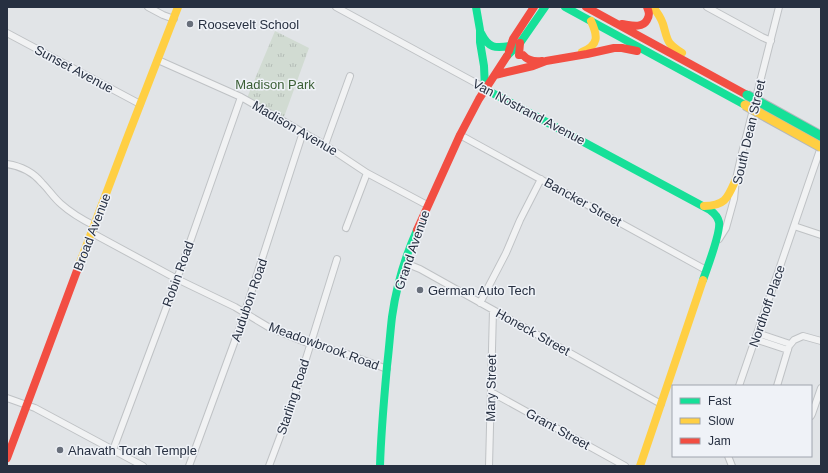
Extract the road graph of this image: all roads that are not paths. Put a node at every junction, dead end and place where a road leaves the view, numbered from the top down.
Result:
1 (148, 7) edge
2 (178, 7) edge
3 (336, 7) edge
4 (476, 7) edge
5 (534, 7) edge
6 (545, 7) edge
7 (565, 7) edge
8 (586, 7) edge
9 (647, 7) edge
10 (653, 7) edge
11 (707, 7) edge
12 (779, 7) edge
13 (174, 19) junction
14 (590, 21) junction
15 (616, 23) junction
16 (480, 30) junction
17 (7, 33) edge
18 (771, 41) junction
19 (520, 43) junction
20 (509, 51) junction
21 (653, 55) junction
22 (572, 56) junction
23 (158, 60) junction
24 (546, 61) junction
25 (709, 74) junction
26 (496, 75) junction
27 (350, 76) dead end
28 (485, 88) junction
29 (241, 97) junction
30 (140, 104) junction
31 (304, 132) junction
32 (460, 135) junction
33 (821, 136) edge
34 (325, 145) junction
35 (821, 147) edge
36 (7, 164) edge
37 (367, 173) junction
38 (541, 179) junction
39 (736, 179) junction
40 (427, 205) junction
41 (702, 206) junction
42 (720, 221) joint
43 (794, 226) junction
44 (346, 228) dead end
45 (93, 230) junction
46 (821, 235) edge
47 (711, 254) junction
48 (337, 259) dead end
49 (405, 263) junction
50 (706, 270) junction
51 (177, 279) junction
52 (480, 303) junction
53 (493, 310) junction
54 (245, 313) junction
55 (756, 336) junction
56 (821, 341) edge
57 (310, 344) junction
58 (789, 347) junction
59 (387, 369) junction
60 (739, 385) edge
61 (777, 385) edge
62 (821, 388) edge
63 (491, 392) junction
64 (7, 398) edge
65 (661, 404) junction
66 (27, 405) junction
67 (812, 414) edge
68 (113, 450) junction
69 (7, 458) edge
70 (143, 466) edge
71 (189, 466) edge
72 (269, 466) edge
73 (380, 466) edge
74 (489, 466) edge
75 (625, 466) edge
76 (640, 466) edge

1 - 13 street
2 - 13 main road, Broad Avenue
3 - 28 street, Van Nostrand Avenue
4 - 16 main road
5 - 20 main road, Grand Avenue
6 - 19 main road, Grand Avenue
7 - 14 main road
8 - 15 main road
9 - 15 main road
10 - 25 main road
11 - 18 street
12 - 18 street, South Dean Street
13 - 23 main road, Broad Avenue
14 - 21 main road
14 - 22 main road
15 - 25 main road
16 - 20 main road
16 - 28 main road
17 - 30 street, Sunset Avenue
18 - 39 street, South Dean Street
19 - 20 main road, Grand Avenue
19 - 24 main road
20 - 26 main road, Grand Avenue
21 - 22 main road
21 - 35 main road, bridge
22 - 24 main road
23 - 29 street, Madison Avenue
23 - 30 main road, Broad Avenue
24 - 26 main road
25 - 33 main road, bridge
26 - 28 main road, Grand Avenue
27 - 34 street
28 - 32 main road, Grand Avenue
28 - 41 main road, Van Nostrand Avenue
29 - 31 street, Madison Avenue
29 - 51 street, Robin Road
30 - 45 main road, Broad Avenue
31 - 34 street, Madison Avenue
31 - 54 street, Audubon Road
32 - 38 street, Bancker Street
32 - 40 main road, Grand Avenue
34 - 37 street, Madison Avenue
35 - 43 street, Nordhoff Place
36 - 45 street, Meadowbrook Road
37 - 40 street, Madison Avenue
37 - 44 street
38 - 50 street, Bancker Street
38 - 52 street
39 - 41 main road
39 - 47 street, South Dean Street
40 - 49 main road, Grand Avenue
41 - 42 main road, Van Nostrand Avenue
42 - 47 main road, South Dean Street
43 - 46 street
43 - 55 street, Nordhoff Place
45 - 51 street, Meadowbrook Road
45 - 66 main road, Broad Avenue
47 - 50 main road, South Dean Street
48 - 57 street, Starling Road
49 - 52 street, Honeck Street
49 - 59 main road, Grand Avenue
50 - 65 main road, South Dean Street
51 - 54 street, Meadowbrook Road
51 - 68 street, Robin Road
52 - 53 street, Honeck Street
53 - 63 street, Mary Street
53 - 65 street, Honeck Street
54 - 57 street, Meadowbrook Road
54 - 71 street, Audubon Road
55 - 58 street
55 - 60 street, Nordhoff Place
56 - 58 street
57 - 59 street, Meadowbrook Road
57 - 72 street, Starling Road
58 - 61 street
59 - 73 main road, Grand Avenue
62 - 67 street
63 - 74 street, Mary Street
63 - 75 street, Grant Street
64 - 66 street
65 - 76 main road, South Dean Street
66 - 68 street
66 - 69 main road, Broad Avenue
68 - 70 street

